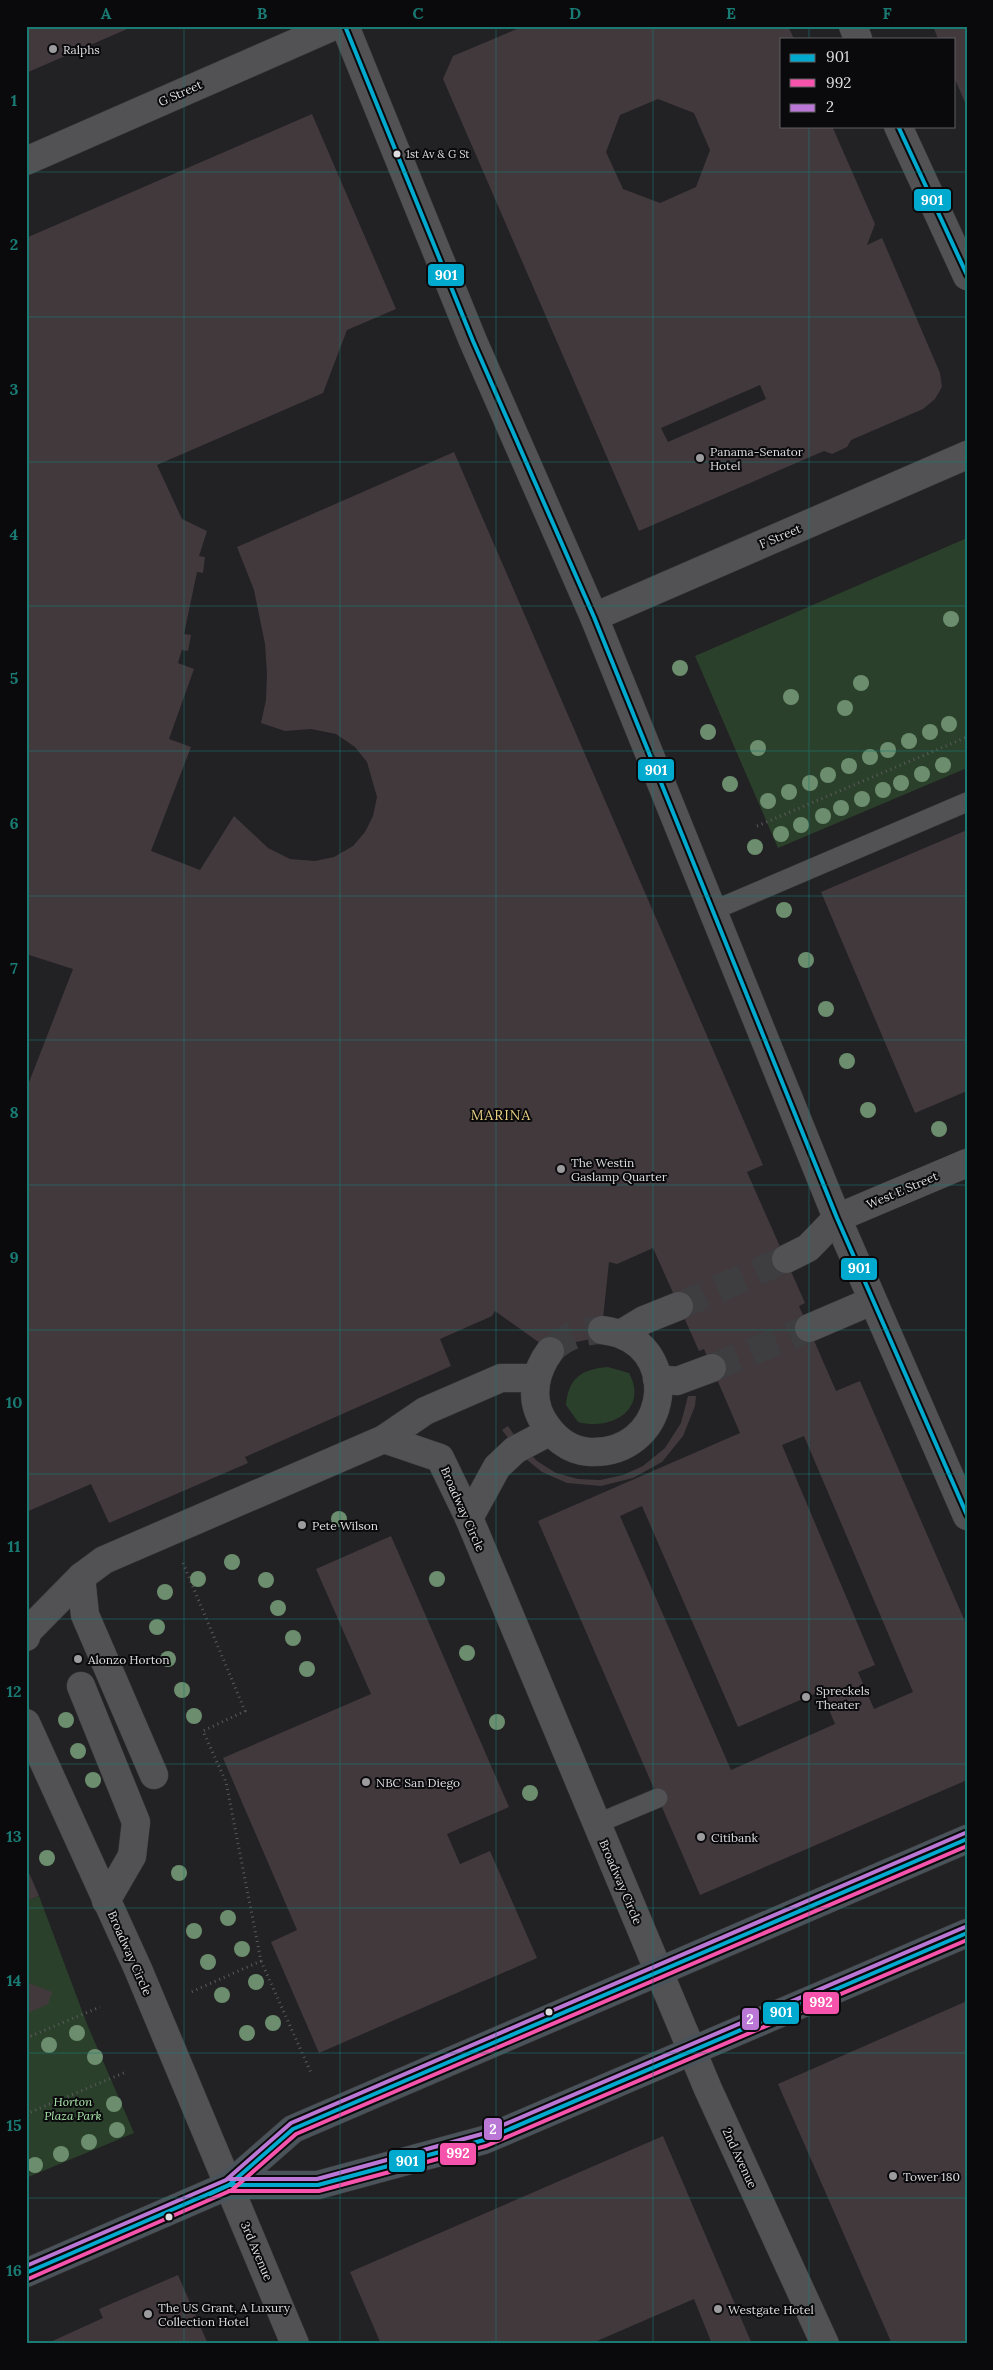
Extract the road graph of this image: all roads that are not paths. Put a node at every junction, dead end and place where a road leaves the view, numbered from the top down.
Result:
1 (334, 26) edge
2 (345, 26) edge
3 (853, 26) edge
4 (858, 38) edge
5 (899, 128) edge
6 (26, 161) edge
7 (967, 276) edge
8 (967, 455) edge
9 (594, 617) junction
10 (967, 802) edge
11 (712, 911) junction
12 (967, 1163) edge
13 (837, 1218) junction
14 (786, 1259) tunnel mouth
15 (872, 1301) junction
16 (679, 1306) tunnel mouth
17 (808, 1328) tunnel mouth
18 (550, 1351) tunnel mouth
19 (712, 1368) tunnel mouth
20 (536, 1378) junction
21 (657, 1379) junction
22 (549, 1432) junction
23 (384, 1439) junction
24 (967, 1516) edge
25 (469, 1518) junction
26 (81, 1578) junction
27 (26, 1637) edge
28 (80, 1686) dead end
29 (26, 1723) edge
30 (154, 1775) dead end
31 (658, 1798) dead end
32 (596, 1824) junction
33 (967, 1838) edge
34 (106, 1901) junction
35 (967, 1933) edge
36 (658, 1970) junction
37 (692, 2050) junction
38 (229, 2185) junction
39 (26, 2273) edge
40 (295, 2344) edge
41 (825, 2344) edge

1 - 6 street, G Street
2 - 9 street
3 - 4 street
5 - 7 street
8 - 9 street, F Street
9 - 11 street
10 - 11 lane
11 - 13 street
12 - 13 street, West E Street
13 - 14 street
13 - 15 street
15 - 17 street
15 - 24 street
16 - 21 street
18 - 20 street
19 - 21 street
20 - 22 street
20 - 23 street
21 - 22 street
22 - 25 street
23 - 25 street, Broadway Circle
23 - 26 street
25 - 32 street, Broadway Circle
26 - 27 street
26 - 30 street
28 - 34 street
29 - 34 street, Broadway Circle
31 - 32 lane
32 - 36 street, Broadway Circle
33 - 36 main road
34 - 38 street, Broadway Circle
35 - 37 main road
36 - 37 street, 2nd Avenue
36 - 38 main road
37 - 38 main road
37 - 41 street, 2nd Avenue
38 - 39 main road
38 - 40 street, 3rd Avenue

